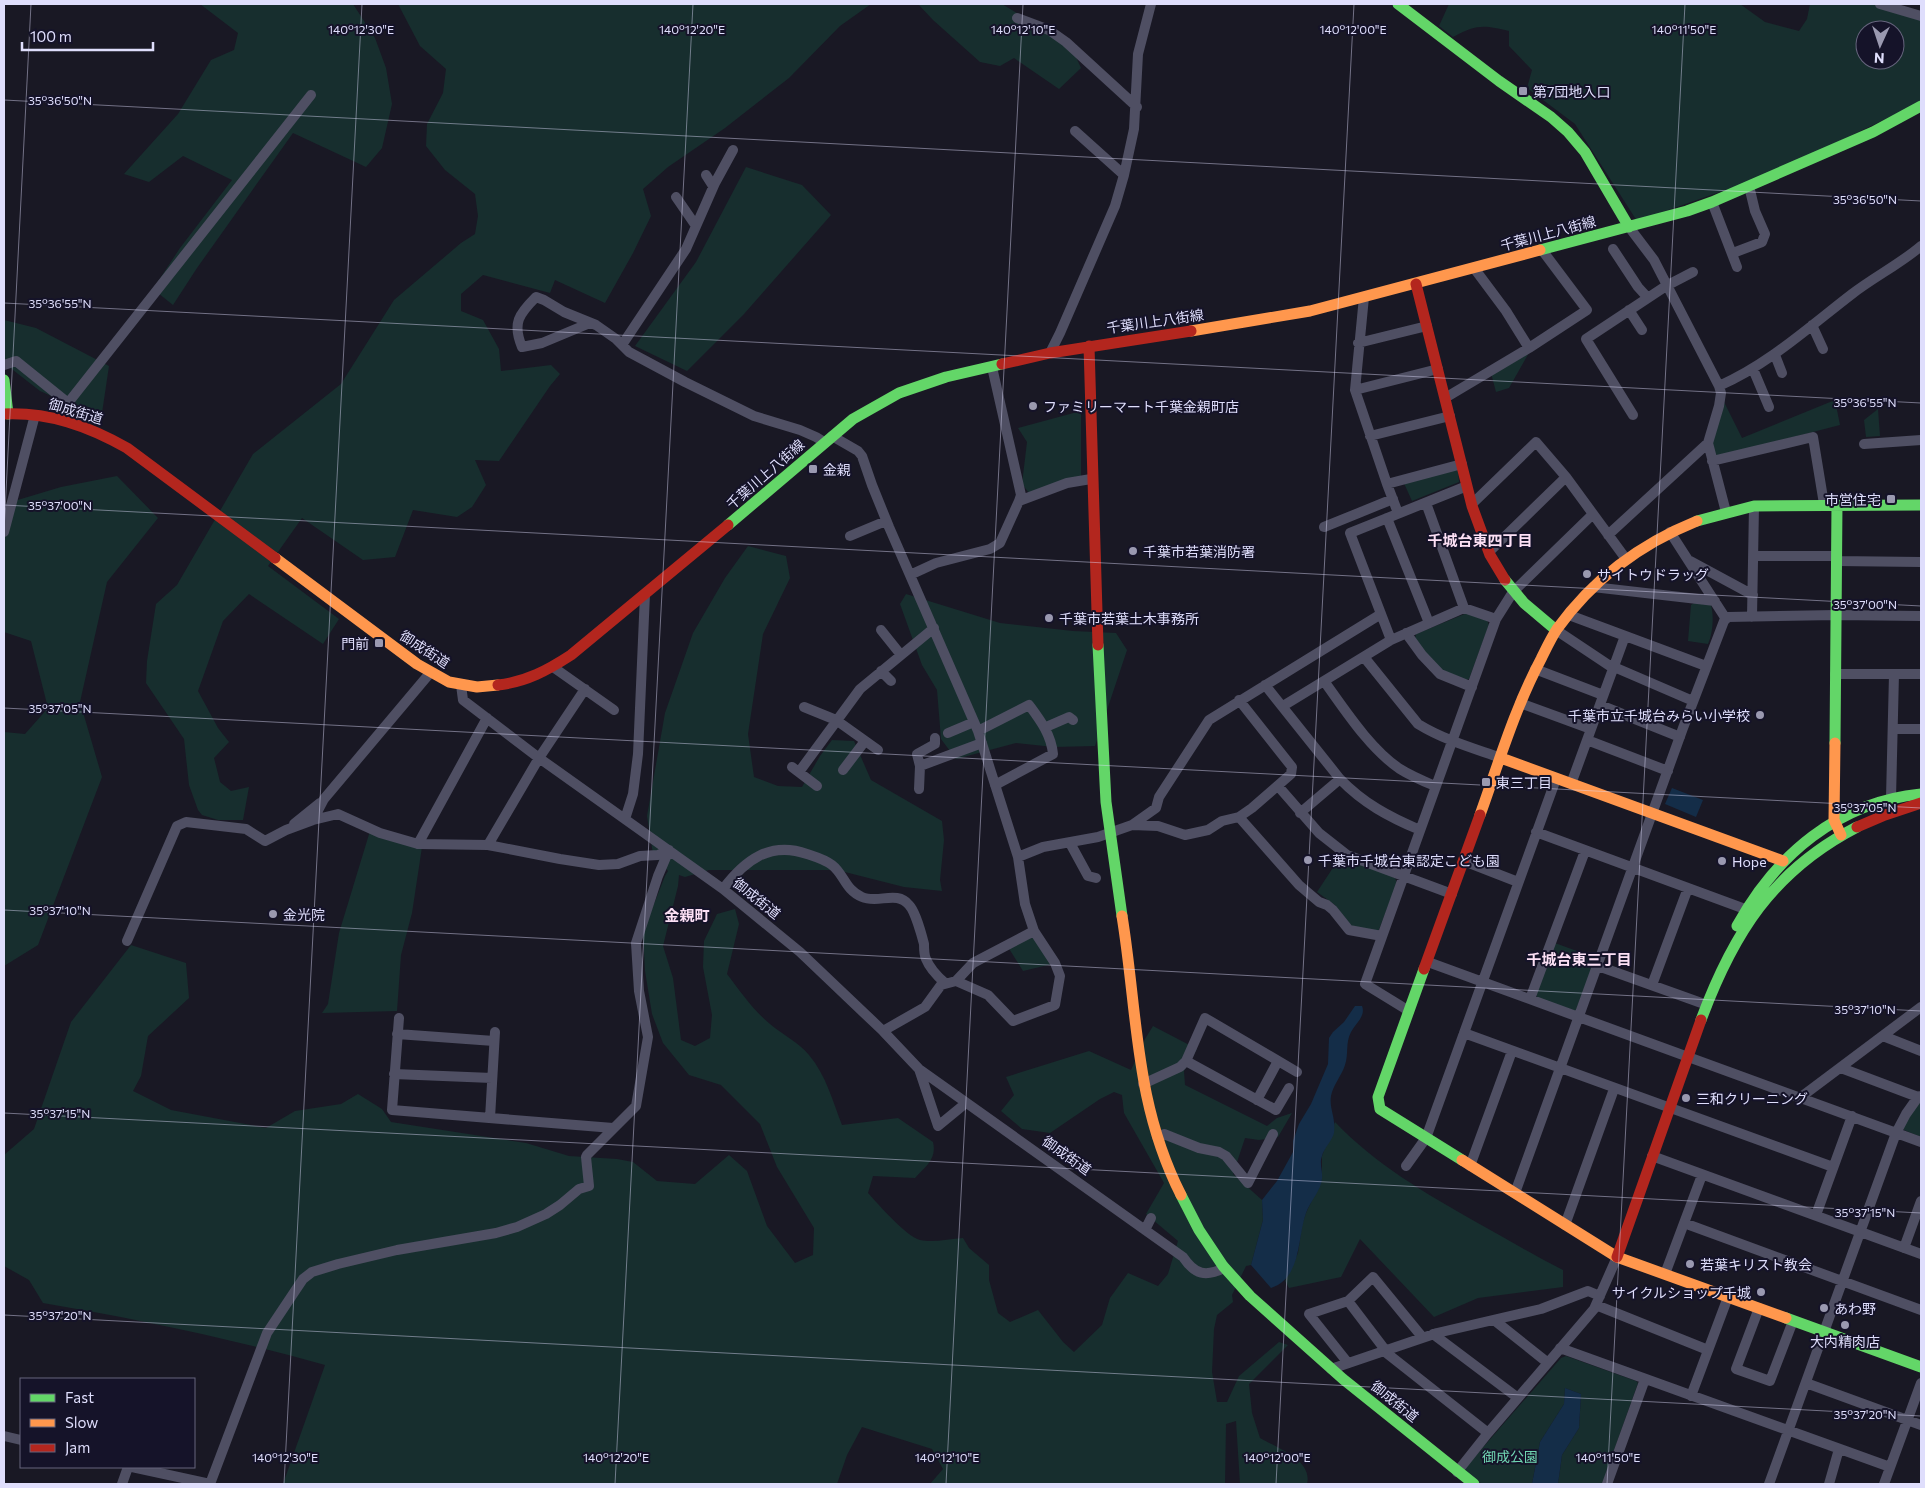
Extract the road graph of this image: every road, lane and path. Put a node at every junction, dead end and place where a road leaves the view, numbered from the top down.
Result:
1 (1151, 4) edge
2 (1398, 4) edge
3 (1880, 4) edge
4 (1921, 16) edge
5 (1017, 18) dead end
6 (311, 94) dead end
7 (1921, 106) edge
8 (1136, 107) junction
9 (1075, 130) dead end
10 (733, 150) dead end
11 (706, 174) dead end
12 (1124, 175) junction
13 (713, 186) junction
14 (1749, 186) junction
15 (676, 197) dead end
16 (1712, 202) junction
17 (696, 226) junction
18 (1629, 227) junction
19 (1921, 246) edge
20 (1613, 249) dead end
21 (1542, 250) junction
22 (1733, 253) junction
23 (1737, 267) dead end
24 (1474, 268) junction
25 (1693, 272) dead end
26 (1416, 284) junction
27 (1666, 286) junction
28 (1364, 297) junction
29 (1648, 298) junction
30 (1628, 310) junction
31 (590, 323) junction
32 (1812, 325) junction
33 (1427, 326) junction
34 (1642, 330) dead end
35 (1358, 343) junction
36 (622, 345) junction
37 (1090, 346) junction
38 (1529, 348) junction
39 (1823, 349) dead end
40 (1050, 353) junction
41 (1775, 355) junction
42 (4, 365) edge
43 (992, 367) junction
44 (1438, 369) junction
45 (1753, 369) junction
46 (1782, 373) dead end
47 (4, 380) edge
48 (1719, 386) junction
49 (1354, 390) junction
50 (1445, 398) junction
51 (1769, 406) dead end
52 (6, 414) edge
53 (35, 415) junction
54 (1633, 415) dead end
55 (1450, 416) junction
56 (1370, 436) junction
57 (828, 439) junction
58 (1921, 440) edge
59 (1708, 443) junction
60 (1864, 444) dead end
61 (1712, 461) junction
62 (1462, 464) junction
63 (1566, 477) junction
64 (1091, 479) junction
65 (1387, 484) junction
66 (1467, 486) junction
67 (1393, 499) junction
68 (1019, 502) junction
69 (1426, 503) junction
70 (1472, 504) junction
71 (1824, 504) junction
72 (1837, 504) junction
73 (1921, 505) edge
74 (1754, 506) junction
75 (1726, 512) junction
76 (1398, 513) junction
77 (1593, 514) junction
78 (1387, 518) junction
79 (886, 521) junction
80 (1324, 527) dead end
81 (4, 532) edge
82 (1670, 532) junction
83 (1608, 535) junction
84 (850, 536) dead end
85 (1489, 552) junction
86 (1753, 556) junction
87 (1836, 558) junction
88 (1626, 559) junction
89 (1688, 560) junction
90 (1921, 562) edge
91 (910, 575) junction
92 (1593, 587) junction
93 (1513, 592) junction
94 (645, 594) junction
95 (1752, 595) junction
96 (1715, 601) junction
97 (1464, 608) junction
98 (1382, 614) junction
99 (1569, 615) junction
100 (1836, 615) junction
101 (1921, 616) edge
102 (1752, 617) junction
103 (1496, 619) junction
104 (1726, 619) junction
105 (1429, 623) junction
106 (934, 628) junction
107 (881, 630) dead end
108 (1556, 630) junction
109 (1406, 633) junction
110 (1625, 636) junction
111 (1391, 640) junction
112 (901, 655) junction
113 (1364, 657) junction
114 (1706, 666) junction
115 (553, 667) junction
116 (1614, 667) junction
117 (1535, 669) junction
118 (881, 671) junction
119 (430, 672) junction
120 (1835, 674) junction
121 (1894, 674) junction
122 (1921, 674) edge
123 (891, 681) dead end
124 (1324, 681) junction
125 (461, 685) junction
126 (1265, 685) junction
127 (1472, 687) junction
128 (585, 689) junction
129 (1239, 700) junction
130 (1601, 700) junction
131 (1693, 701) junction
132 (1520, 703) junction
133 (1283, 706) junction
134 (804, 707) dead end
135 (614, 710) dead end
136 (487, 718) junction
137 (836, 720) junction
138 (1073, 720) dead end
139 (976, 726) junction
140 (1046, 727) junction
141 (1591, 729) junction
142 (1893, 729) junction
143 (1921, 729) edge
144 (948, 733) dead end
145 (1680, 737) junction
146 (935, 738) dead end
147 (1587, 740) junction
148 (865, 741) junction
149 (1452, 741) junction
150 (982, 743) junction
151 (878, 750) dead end
152 (539, 758) junction
153 (1501, 758) junction
154 (920, 766) junction
155 (843, 770) dead end
156 (1668, 771) junction
157 (1340, 779) junction
158 (1556, 779) junction
159 (1571, 784) junction
160 (995, 785) junction
161 (817, 786) dead end
162 (1278, 786) junction
163 (1435, 786) junction
164 (919, 789) dead end
165 (1921, 794) edge
166 (1891, 798) junction
167 (324, 799) junction
168 (1921, 804) edge
169 (1300, 813) junction
170 (1652, 813) junction
171 (1239, 817) junction
172 (625, 819) junction
173 (313, 820) junction
174 (1834, 820) junction
175 (1132, 825) junction
176 (286, 830) junction
177 (1420, 830) junction
178 (1110, 832) junction
179 (1536, 832) junction
180 (1841, 835) junction
181 (1070, 843) junction
182 (418, 844) junction
183 (488, 845) junction
184 (669, 850) junction
185 (1585, 851) junction
186 (1018, 857) junction
187 (1464, 861) junction
188 (1783, 861) junction
189 (1633, 868) junction
190 (1403, 877) junction
191 (1096, 878) dead end
192 (1518, 882) junction
193 (1688, 888) junction
194 (723, 889) junction
195 (1452, 894) junction
196 (1745, 909) junction
197 (1034, 931) junction
198 (1382, 936) junction
199 (127, 941) dead end
200 (1428, 962) junction
201 (1598, 966) junction
202 (1719, 976) junction
203 (956, 981) junction
204 (1482, 982) junction
205 (945, 983) junction
206 (1652, 985) junction
207 (1530, 999) junction
208 (1707, 1004) junction
209 (1921, 1007) edge
210 (1410, 1011) junction
211 (399, 1018) dead end
212 (1579, 1018) junction
213 (882, 1031) junction
214 (1464, 1033) junction
215 (397, 1034) junction
216 (1882, 1036) junction
217 (1512, 1051) junction
218 (1921, 1051) edge
219 (1689, 1057) junction
220 (1186, 1061) junction
221 (1278, 1061) junction
222 (1559, 1068) junction
223 (1841, 1068) junction
224 (919, 1069) junction
225 (1298, 1072) dead end
226 (394, 1074) junction
227 (492, 1078) junction
228 (1143, 1084) junction
229 (1289, 1088) dead end
230 (1614, 1088) junction
231 (1920, 1096) edge
232 (1801, 1098) junction
233 (1257, 1100) junction
234 (966, 1103) junction
235 (1671, 1109) junction
236 (1852, 1116) junction
237 (490, 1118) junction
238 (613, 1128) junction
239 (1896, 1132) junction
240 (1273, 1134) dead end
241 (1157, 1137) junction
242 (1426, 1138) junction
243 (1921, 1142) edge
244 (1652, 1156) junction
245 (1406, 1166) dead end
246 (1470, 1166) junction
247 (1833, 1167) junction
248 (1702, 1174) junction
249 (1515, 1193) junction
250 (1921, 1201) edge
251 (1816, 1215) junction
252 (1152, 1218) dead end
253 (1684, 1223) junction
254 (1565, 1225) junction
255 (1145, 1230) junction
256 (1860, 1232) junction
257 (1904, 1248) junction
258 (1921, 1254) edge
259 (1617, 1256) junction
260 (1224, 1268) junction
261 (1665, 1274) junction
262 (1842, 1281) junction
263 (1728, 1298) junction
264 (1348, 1301) junction
265 (1598, 1301) junction
266 (1758, 1308) junction
267 (1921, 1310) edge
268 (1494, 1320) junction
269 (1793, 1321) junction
270 (1824, 1332) junction
271 (1433, 1334) junction
272 (1423, 1338) junction
273 (1560, 1348) junction
274 (1708, 1350) junction
275 (1385, 1351) junction
276 (1348, 1363) junction
277 (1548, 1363) junction
278 (1921, 1367) edge
279 (1331, 1369) junction
280 (1645, 1379) junction
281 (1806, 1383) junction
282 (1921, 1383) edge
283 (1691, 1396) junction
284 (1518, 1398) junction
285 (1908, 1420) junction
286 (1921, 1425) edge
287 (1788, 1431) junction
288 (1488, 1433) junction
289 (4, 1436) edge
290 (20, 1440) edge
291 (1840, 1449) junction
292 (128, 1468) edge
293 (137, 1468) edge
294 (1890, 1468) junction
295 (1458, 1472) junction
296 (122, 1484) edge
297 (1474, 1484) edge
298 (1607, 1484) edge
299 (1769, 1484) edge
300 (1829, 1484) edge
301 (1884, 1484) edge

1 - 8 street
2 - 18 street
3 - 4 street
5 - 8 street
6 - 42 street
7 - 14 street, 千葉川上八街線
8 - 12 street
9 - 12 street
10 - 13 street
11 - 13 street
12 - 40 street
13 - 17 street
14 - 16 street, 千葉川上八街線
14 - 22 street
15 - 17 street
16 - 18 street, 千葉川上八街線
16 - 22 street
17 - 36 street
18 - 21 street, 千葉川上八街線
18 - 27 street
19 - 32 street
20 - 29 street
21 - 24 street, 千葉川上八街線
21 - 38 street
22 - 23 street
24 - 26 street, 千葉川上八街線
24 - 38 street
25 - 27 street
26 - 28 street, 千葉川上八街線
26 - 33 street
27 - 29 street
27 - 48 street
28 - 35 street
28 - 37 street, 千葉川上八街線
29 - 30 street
30 - 34 street
30 - 54 street
31 - 31 street
31 - 36 street
32 - 39 street
32 - 41 street
33 - 35 street
33 - 44 street
35 - 49 street
36 - 57 street
37 - 40 street, 千葉川上八街線
37 - 64 street
38 - 50 street
40 - 43 street, 千葉川上八街線
41 - 45 street
41 - 46 street
43 - 57 street, 千葉川上八街線
43 - 68 street
44 - 49 street
44 - 50 street
45 - 48 street
45 - 51 street
47 - 52 street, 御成街道
48 - 59 street
49 - 56 street
50 - 55 street
52 - 53 street, 御成街道
53 - 81 street
53 - 119 street, 御成街道
55 - 56 street
55 - 62 street
56 - 65 street
57 - 79 street
57 - 94 street, 千葉川上八街線
58 - 60 street
59 - 61 street
59 - 83 street
61 - 71 street
61 - 75 street
62 - 65 street
62 - 66 street
63 - 70 street
63 - 77 street
63 - 85 street
64 - 68 street
64 - 178 street
65 - 67 street
66 - 69 street
66 - 70 street
67 - 76 street
67 - 80 street
68 - 91 street
69 - 76 street
69 - 97 street
70 - 85 street
71 - 72 street
71 - 74 street
72 - 73 street
72 - 87 street
74 - 75 street
74 - 86 street
75 - 82 street
76 - 78 street
77 - 83 street
77 - 93 street
78 - 98 street
78 - 105 street
79 - 84 street
79 - 91 street
82 - 88 street
82 - 89 street
83 - 88 street
85 - 93 street
86 - 87 street
86 - 95 street
87 - 90 street
87 - 100 street
88 - 92 street
89 - 95 street
89 - 96 street
91 - 106 street
92 - 96 street
92 - 99 street
93 - 103 street
93 - 108 street
94 - 115 street, 千葉川上八街線
94 - 172 street
95 - 102 street
96 - 104 street
97 - 103 street
97 - 105 street
98 - 111 street
98 - 126 street
99 - 108 street
99 - 110 street
100 - 101 street
100 - 102 street
100 - 120 street
102 - 104 street
103 - 127 street
104 - 114 street
105 - 109 street
106 - 112 street
106 - 139 street
107 - 112 street
108 - 116 street
108 - 117 street
109 - 111 street
109 - 127 street
110 - 114 street
110 - 116 street
111 - 113 street
112 - 118 street
113 - 124 street
113 - 149 street
114 - 131 street
115 - 125 street, 千葉川上八街線
115 - 128 street
116 - 130 street
116 - 131 street
117 - 130 street
117 - 132 street
118 - 123 street
118 - 137 street
119 - 125 street, 御成街道
119 - 167 street
120 - 121 street
120 - 174 street
121 - 122 street
121 - 142 street
124 - 133 street
124 - 163 street
125 - 136 street, 御成街道
126 - 129 street
126 - 133 street
127 - 149 street
128 - 135 street
128 - 152 street
129 - 162 street
129 - 175 street
130 - 141 street
130 - 145 street
131 - 145 street
132 - 141 street
132 - 153 street
133 - 157 street
134 - 137 street
136 - 152 street, 御成街道
136 - 182 street
137 - 148 street
137 - 161 street
138 - 140 street
139 - 140 street
139 - 144 street
139 - 150 street
140 - 160 street
141 - 147 street
142 - 143 street
142 - 166 street
145 - 156 street
146 - 154 street
147 - 156 street
147 - 159 street
148 - 151 street
148 - 155 street
149 - 153 street
149 - 163 street
150 - 154 street
150 - 160 street
152 - 172 street, 御成街道
152 - 183 street
153 - 158 street
153 - 187 street
154 - 164 street
156 - 170 street
157 - 169 street
157 - 177 street
158 - 159 street
158 - 179 street
159 - 170 street
160 - 186 street
162 - 169 street
162 - 171 street
163 - 177 street
165 - 166 street
166 - 174 street
167 - 173 street
167 - 176 street
168 - 180 street
169 - 190 street
170 - 188 street
170 - 189 street
171 - 175 street
171 - 198 street
172 - 184 street, 御成街道
173 - 176 street
173 - 182 street
174 - 180 street
174 - 188 street
175 - 178 street
176 - 199 street
177 - 190 street
178 - 181 street
178 - 228 street
179 - 185 street
179 - 192 street
180 - 202 street
181 - 186 street
181 - 191 street
182 - 183 street
183 - 184 street
184 - 194 street, 御成街道
184 - 238 street
185 - 189 street
185 - 207 street
186 - 197 street
187 - 192 street
187 - 195 street
188 - 196 street
189 - 193 street
189 - 201 street
190 - 195 street
190 - 198 street
192 - 204 street
193 - 196 street
193 - 206 street
194 - 205 street
194 - 213 street, 御成街道
195 - 200 street
196 - 202 street
197 - 203 street
197 - 203 street
198 - 210 street
200 - 204 street
200 - 210 street
201 - 206 street
201 - 212 street
202 - 208 street
203 - 205 street
204 - 207 street
204 - 214 street
205 - 213 street
206 - 208 street
207 - 212 street
208 - 219 street
209 - 216 street
210 - 242 street
211 - 215 street
212 - 219 street
212 - 222 street
213 - 224 street, 御成街道
214 - 217 street
214 - 242 street
215 - 226 street
215 - 227 street
216 - 218 street
216 - 223 street
217 - 222 street
217 - 246 street
219 - 232 street
219 - 235 street
220 - 221 street
220 - 228 street
220 - 233 street
221 - 225 street
221 - 233 street
222 - 230 street
222 - 249 street
223 - 231 street
223 - 232 street
224 - 234 street, 御成街道
224 - 234 street
226 - 227 street
226 - 237 street
227 - 237 street
228 - 241 street
229 - 233 street
230 - 235 street
230 - 254 street
231 - 239 street
232 - 236 street
234 - 255 street, 御成街道
235 - 244 street
235 - 247 street
236 - 239 street
236 - 247 street
237 - 238 street
238 - 293 street
239 - 243 street
239 - 256 street
240 - 241 street
241 - 260 street
242 - 245 street
242 - 246 street
244 - 248 street
244 - 259 street
246 - 249 street
247 - 251 street
248 - 251 street
248 - 253 street
249 - 254 street
250 - 257 street
251 - 256 street
252 - 255 street
253 - 261 street
253 - 262 street
254 - 259 street
255 - 260 street, 御成街道
256 - 257 street
256 - 262 street
257 - 258 street
259 - 261 street
259 - 265 street
260 - 279 street, 御成街道
261 - 263 street
262 - 267 street
262 - 270 street
263 - 266 street
263 - 274 street
264 - 272 street
264 - 275 street
264 - 276 street
265 - 268 street
265 - 273 street
265 - 274 street
266 - 269 street
266 - 269 street
268 - 271 street
268 - 277 street
269 - 270 street
270 - 278 street
270 - 281 street
271 - 272 street
271 - 284 street
272 - 275 street
273 - 277 street
273 - 280 street
274 - 283 street
275 - 276 street
275 - 288 street
276 - 279 street
277 - 284 street
279 - 295 street, 御成街道
280 - 283 street
280 - 298 street
281 - 285 street
281 - 287 street
282 - 285 street
283 - 287 street
284 - 288 street
285 - 286 street
285 - 294 street
287 - 291 street
287 - 299 street
288 - 295 street
289 - 290 street
291 - 294 street
291 - 300 street
292 - 296 street
294 - 301 street
295 - 297 street, 御成街道

